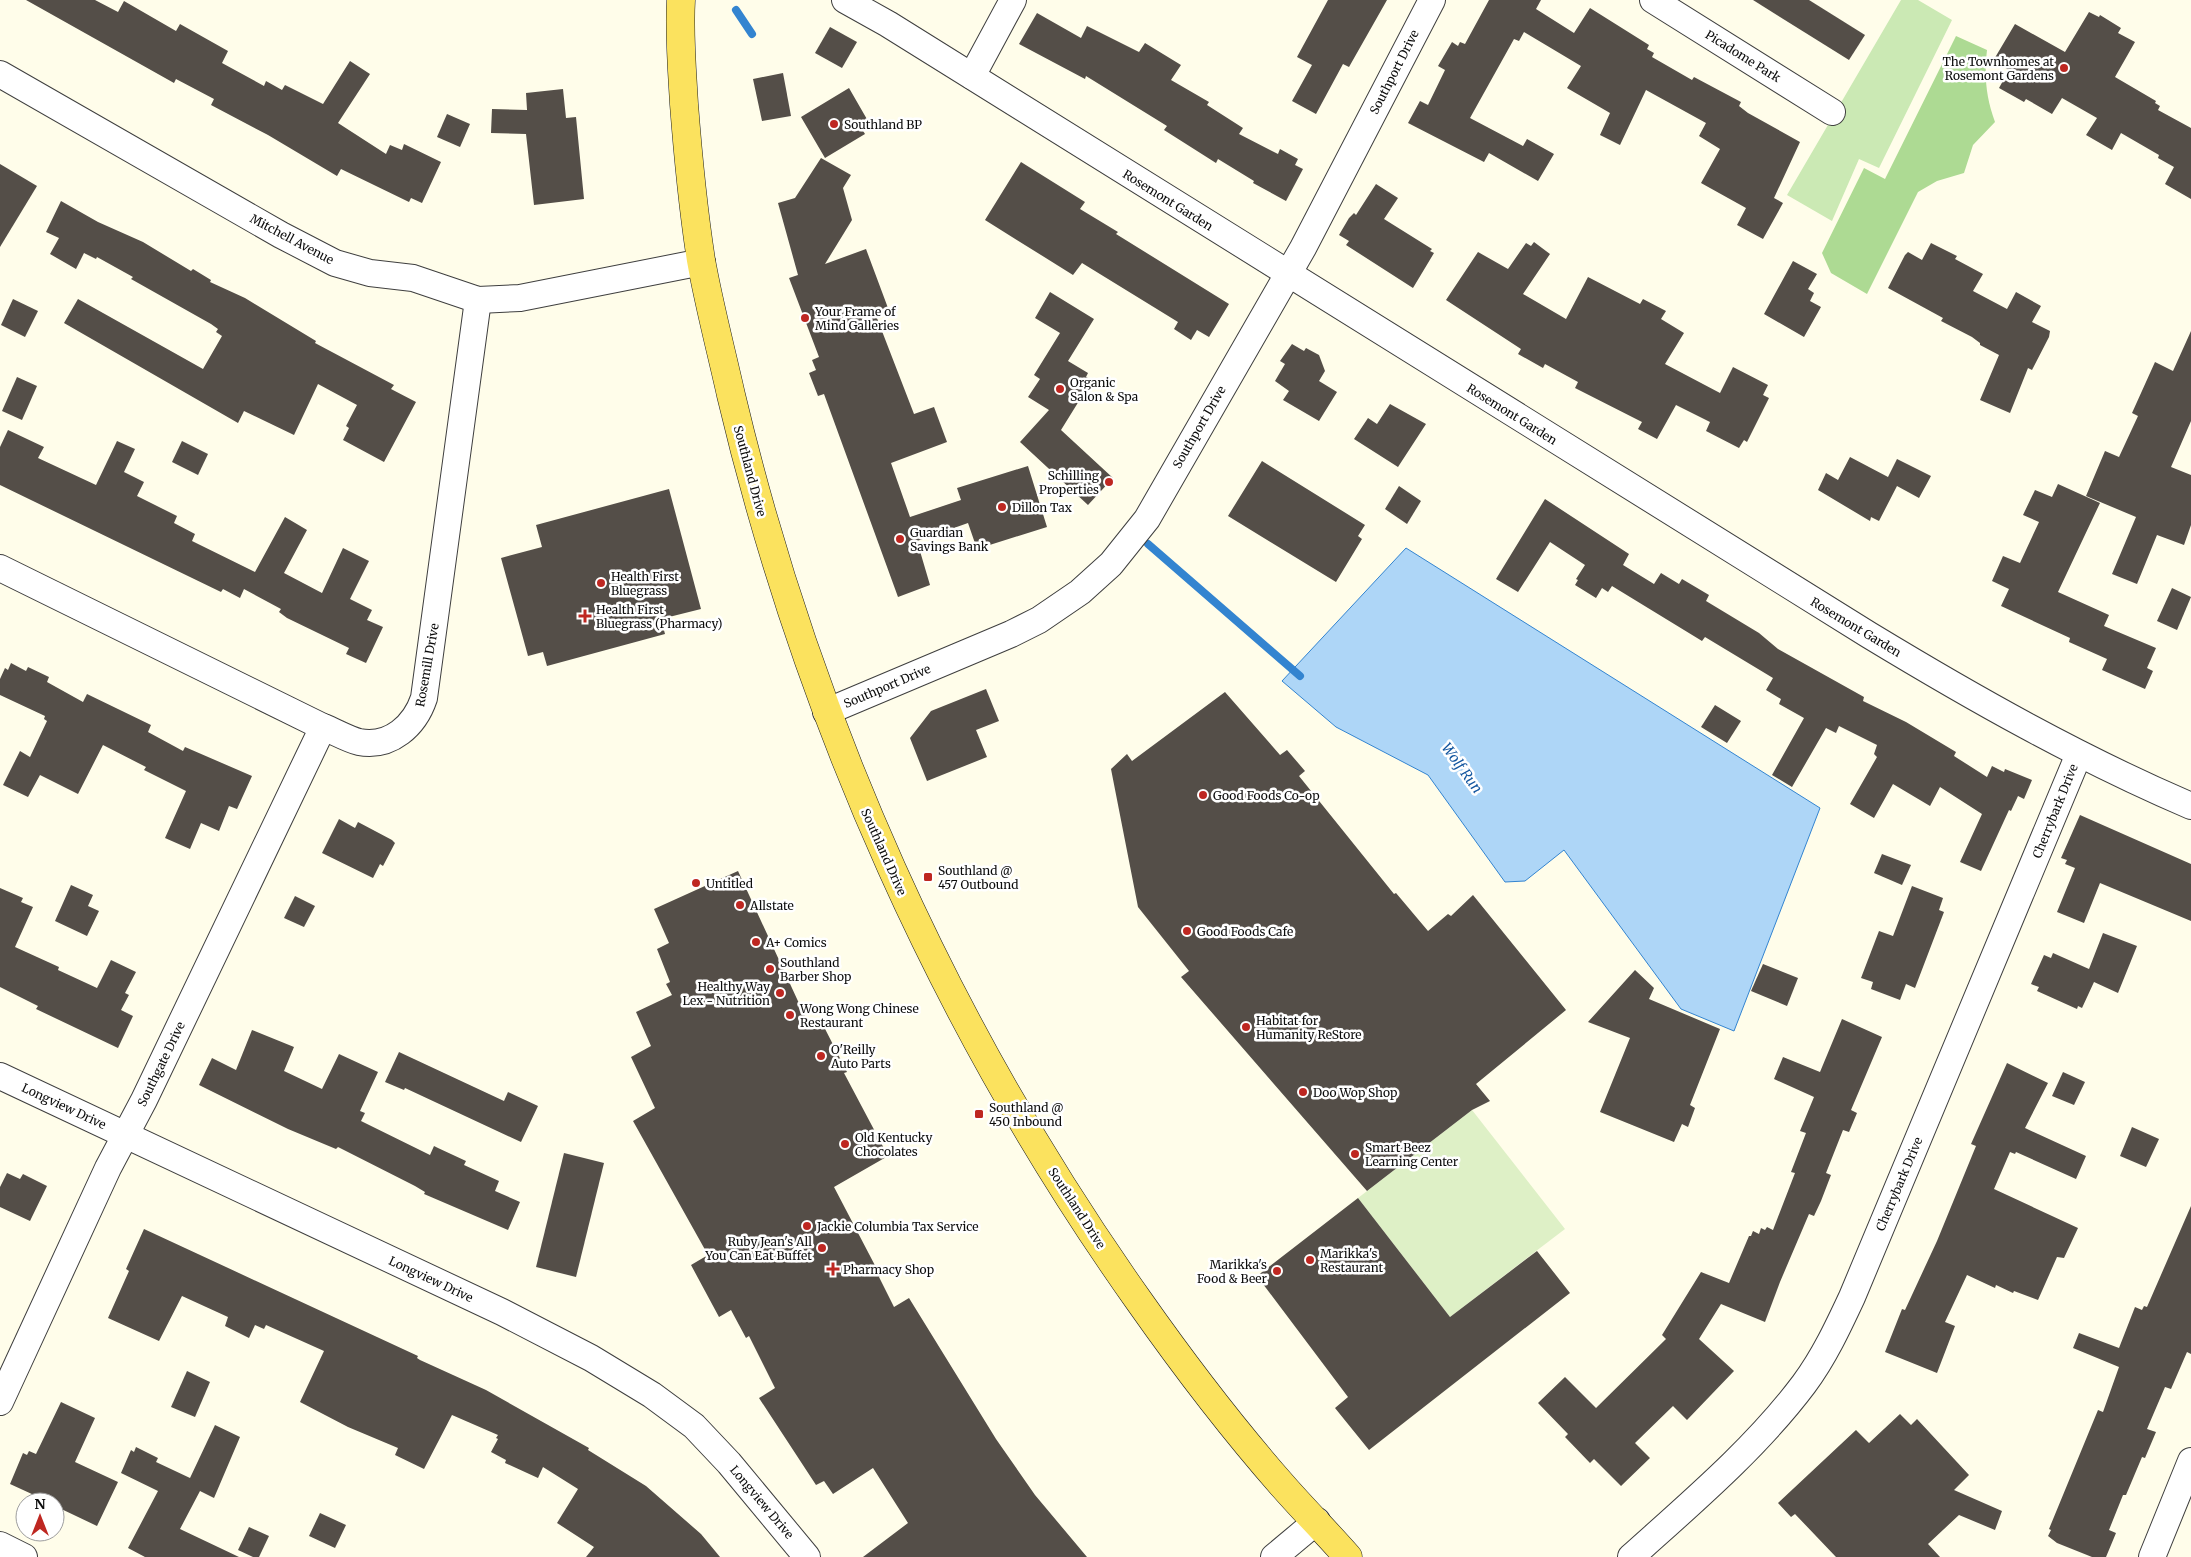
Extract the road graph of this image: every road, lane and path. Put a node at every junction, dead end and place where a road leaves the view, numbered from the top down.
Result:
1 (681, 0) edge
2 (698, 0) edge
3 (845, 0) edge
4 (1013, 0) edge
5 (1432, 0) edge
6 (1653, 0) edge
7 (679, 35) junction
8 (0, 74) edge
9 (972, 76) junction
10 (1832, 112) dead end
11 (702, 262) junction
12 (1288, 274) junction
13 (478, 300) junction
14 (0, 568) edge
15 (826, 712) junction
16 (323, 727) junction
17 (2078, 754) junction
18 (2191, 806) edge
19 (0, 1076) edge
20 (125, 1134) junction
21 (0, 1402) edge
22 (2191, 1460) edge
23 (1317, 1521) junction
24 (0, 1545) edge
25 (24, 1557) edge
26 (807, 1557) edge
27 (1274, 1557) edge
28 (1348, 1557) edge
29 (1631, 1557) edge
30 (2152, 1557) edge

1 - 7 main road, Southland Drive
2 - 7 main road
3 - 9 street, Rosemont Garden
4 - 9 street
5 - 12 street, Southport Drive
6 - 10 street, Picadome Park
7 - 11 main road, Southland Drive
8 - 13 street, Mitchell Avenue
9 - 12 street, Rosemont Garden
11 - 13 street, Mitchell Avenue
11 - 15 main road, Southland Drive
12 - 15 street, Southport Drive
12 - 17 street, Rosemont Garden
13 - 16 street, Rosemill Drive
14 - 16 street, Rosemill Drive
15 - 23 main road, Southland Drive
16 - 20 street, Southgate Drive
17 - 18 street, Rosemont Garden
17 - 29 street, Cherrybark Drive
19 - 20 street, Longview Drive
20 - 21 street, Southgate Drive
20 - 26 street, Longview Drive
22 - 30 street
23 - 27 street
23 - 28 main road, Southland Drive
24 - 25 street

